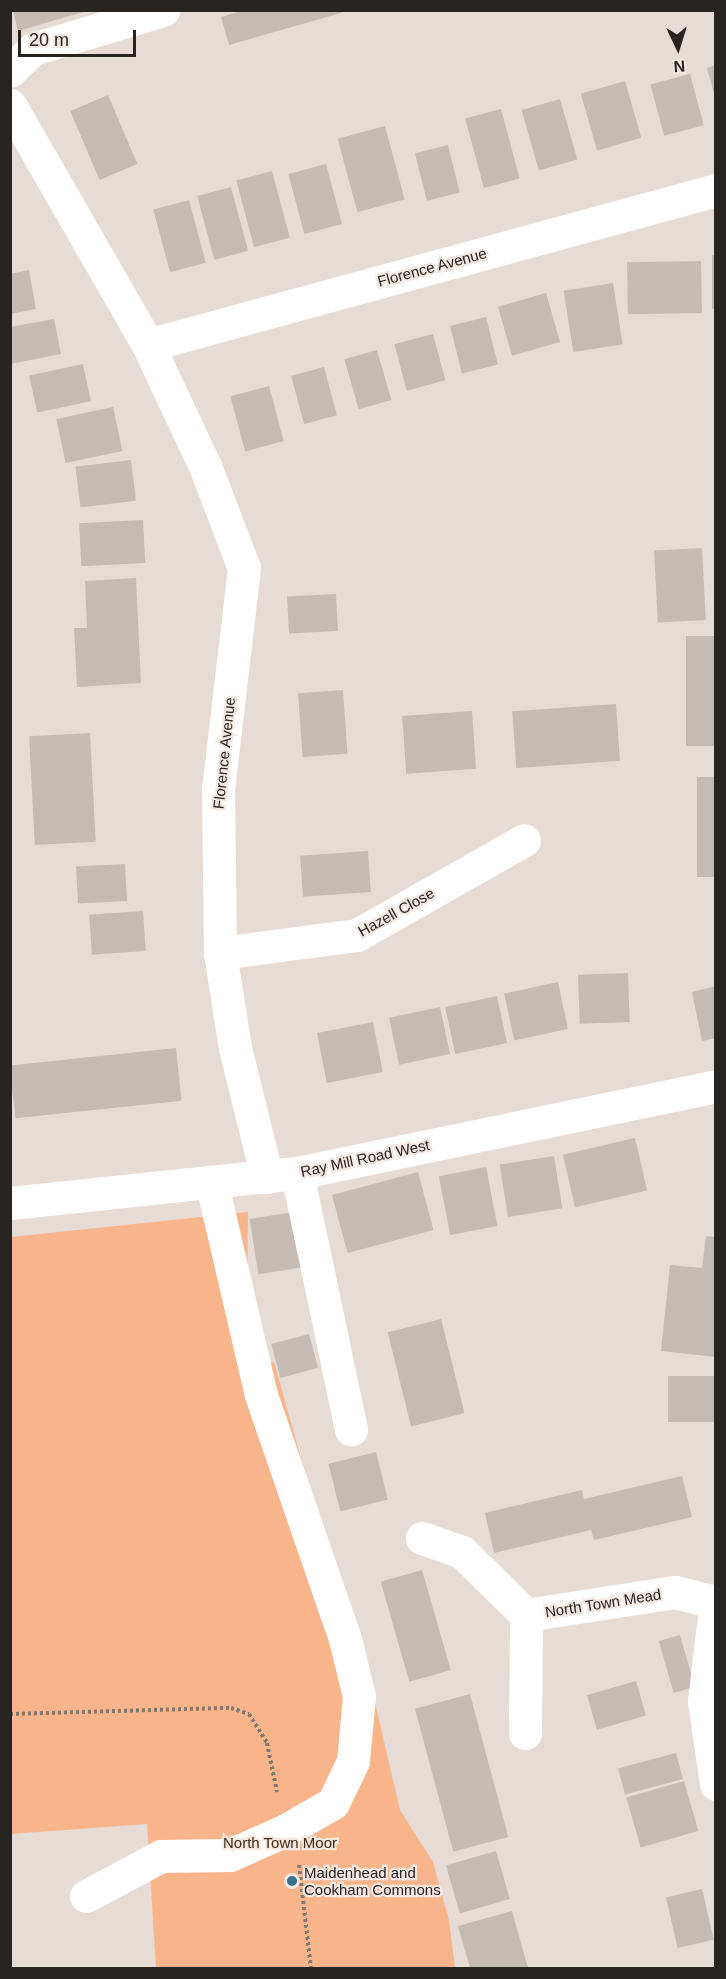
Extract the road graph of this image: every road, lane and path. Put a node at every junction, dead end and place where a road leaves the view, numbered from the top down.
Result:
1 (163, 10) edge
2 (10, 71) edge
3 (10, 105) edge
4 (716, 190) edge
5 (148, 345) junction
6 (524, 840) dead end
7 (220, 953) junction
8 (716, 1086) edge
9 (282, 1175) junction
10 (212, 1184) junction
11 (10, 1203) edge
12 (351, 1430) dead end
13 (422, 1539) dead end
14 (715, 1601) edge
15 (526, 1615) junction
16 (10, 1714) edge
17 (525, 1733) dead end
18 (716, 1784) edge
19 (286, 1830) junction
20 (86, 1896) dead end
21 (311, 1968) edge

1 - 2 street
3 - 5 street, Florence Avenue
4 - 5 street, Florence Avenue
5 - 7 street, Florence Avenue
6 - 7 street, Hazell Close
7 - 9 street, Florence Avenue
8 - 9 street, Ray Mill Road West
9 - 10 street, Ray Mill Road West
9 - 12 street, Florence Avenue
10 - 11 street, Ray Mill Road West
10 - 19 street
13 - 15 street, North Town Mead
14 - 15 street, North Town Mead
14 - 18 street
15 - 17 street, North Town Mead
16 - 19 path
19 - 20 street
19 - 21 path

